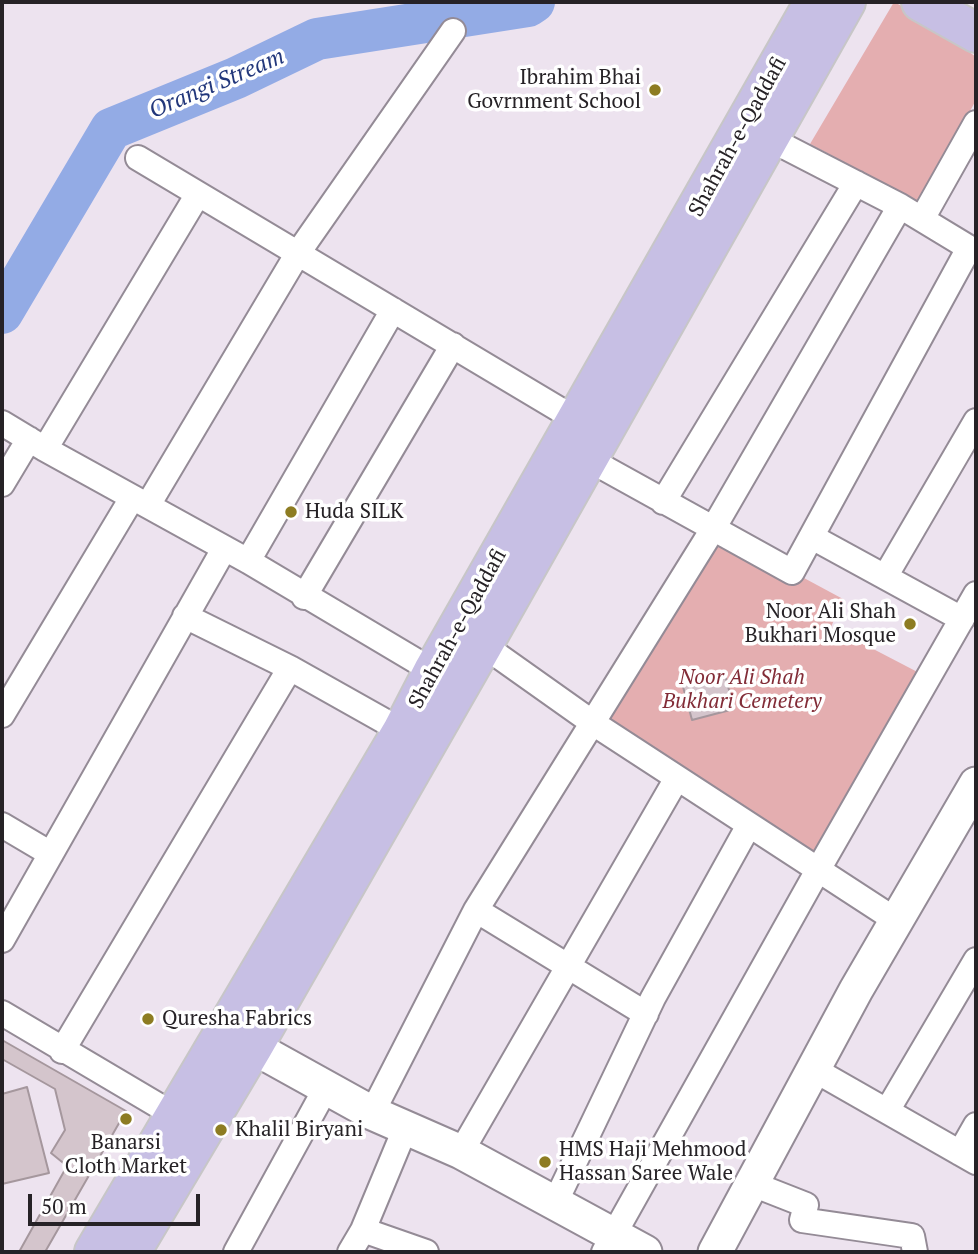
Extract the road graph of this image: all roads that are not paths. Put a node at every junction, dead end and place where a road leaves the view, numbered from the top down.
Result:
1 (814, 2) edge
2 (846, 2) edge
3 (920, 2) edge
4 (453, 31) dead end
5 (976, 33) edge
6 (976, 123) edge
7 (770, 139) junction
8 (970, 150) edge
9 (138, 158) dead end
10 (856, 183) junction
11 (198, 194) junction
12 (900, 206) junction
13 (922, 219) junction
14 (973, 250) edge
15 (298, 253) junction
16 (393, 310) junction
17 (453, 345) junction
18 (577, 420) junction
19 (976, 421) edge
20 (2, 422) edge
21 (37, 444) junction
22 (588, 459) junction
23 (2, 484) edge
24 (140, 501) junction
25 (663, 502) junction
26 (713, 529) junction
27 (812, 537) junction
28 (224, 549) junction
29 (248, 561) junction
30 (885, 577) junction
31 (976, 594) edge
32 (304, 597) junction
33 (185, 616) junction
34 (962, 619) junction
35 (484, 645) junction
36 (290, 668) junction
37 (433, 671) junction
38 (2, 715) edge
39 (593, 723) junction
40 (402, 731) junction
41 (677, 778) junction
42 (974, 793) edge
43 (2, 825) edge
44 (749, 825) junction
45 (51, 854) junction
46 (818, 870) junction
47 (476, 910) junction
48 (897, 921) junction
49 (2, 940) edge
50 (976, 960) edge
51 (569, 966) junction
52 (2, 1013) edge
53 (646, 1014) junction
54 (253, 1047) junction
55 (62, 1051) junction
56 (813, 1069) junction
57 (327, 1086) junction
58 (887, 1111) junction
59 (372, 1113) junction
60 (176, 1116) junction
61 (976, 1125) edge
62 (405, 1129) junction
63 (461, 1152) junction
64 (968, 1158) edge
65 (750, 1183) junction
66 (555, 1203) junction
67 (363, 1230) junction
68 (610, 1244) edge
69 (94, 1252) edge
70 (131, 1252) edge
71 (236, 1252) edge
72 (351, 1252) edge
73 (426, 1252) edge
74 (645, 1252) edge
75 (715, 1252) edge
76 (915, 1252) edge

1 - 18 main road, Shahrah-e-Qaddafi
2 - 7 main road, Shahrah-e-Qaddafi
3 - 5 main road
4 - 15 street
6 - 8 street
7 - 10 street
7 - 22 main road, Shahrah-e-Qaddafi
8 - 13 street
9 - 11 street
10 - 12 street
10 - 25 street
11 - 15 street
11 - 21 street
12 - 13 street
12 - 26 street
13 - 14 street
14 - 27 street
15 - 16 street
15 - 24 street
16 - 17 street
16 - 29 street
17 - 18 street
17 - 32 street
18 - 37 main road, Shahrah-e-Qaddafi
19 - 30 street
20 - 21 street
21 - 23 street
21 - 24 street
22 - 25 street
22 - 35 main road, Shahrah-e-Qaddafi
24 - 28 street
24 - 38 street
25 - 26 street
26 - 27 street
26 - 39 street
27 - 30 street
28 - 29 street
28 - 33 street
29 - 32 street
30 - 34 street
31 - 34 street
32 - 37 street
33 - 36 street
33 - 45 street
34 - 46 street
35 - 39 street
35 - 54 main road, Shahrah-e-Qaddafi
36 - 40 street
36 - 55 street
37 - 40 main road, Shahrah-e-Qaddafi
39 - 41 street
39 - 47 street
40 - 60 main road, Shahrah-e-Qaddafi
41 - 44 street
41 - 51 street
42 - 48 street
43 - 45 street
44 - 46 street
44 - 53 street
45 - 49 street
46 - 48 street
46 - 68 street
47 - 51 street
47 - 59 street
48 - 56 street
50 - 58 street
51 - 53 street
51 - 63 street
52 - 55 street
53 - 66 street
54 - 57 street
54 - 70 main road, Shahrah-e-Qaddafi
55 - 60 street
56 - 58 street
56 - 65 street
57 - 59 street
57 - 71 street
58 - 64 street
59 - 62 street
60 - 69 main road, Shahrah-e-Qaddafi
61 - 64 street
62 - 63 street
62 - 67 street
63 - 66 street
65 - 75 street
65 - 76 street
66 - 68 street
67 - 72 street
67 - 73 street
68 - 74 street

